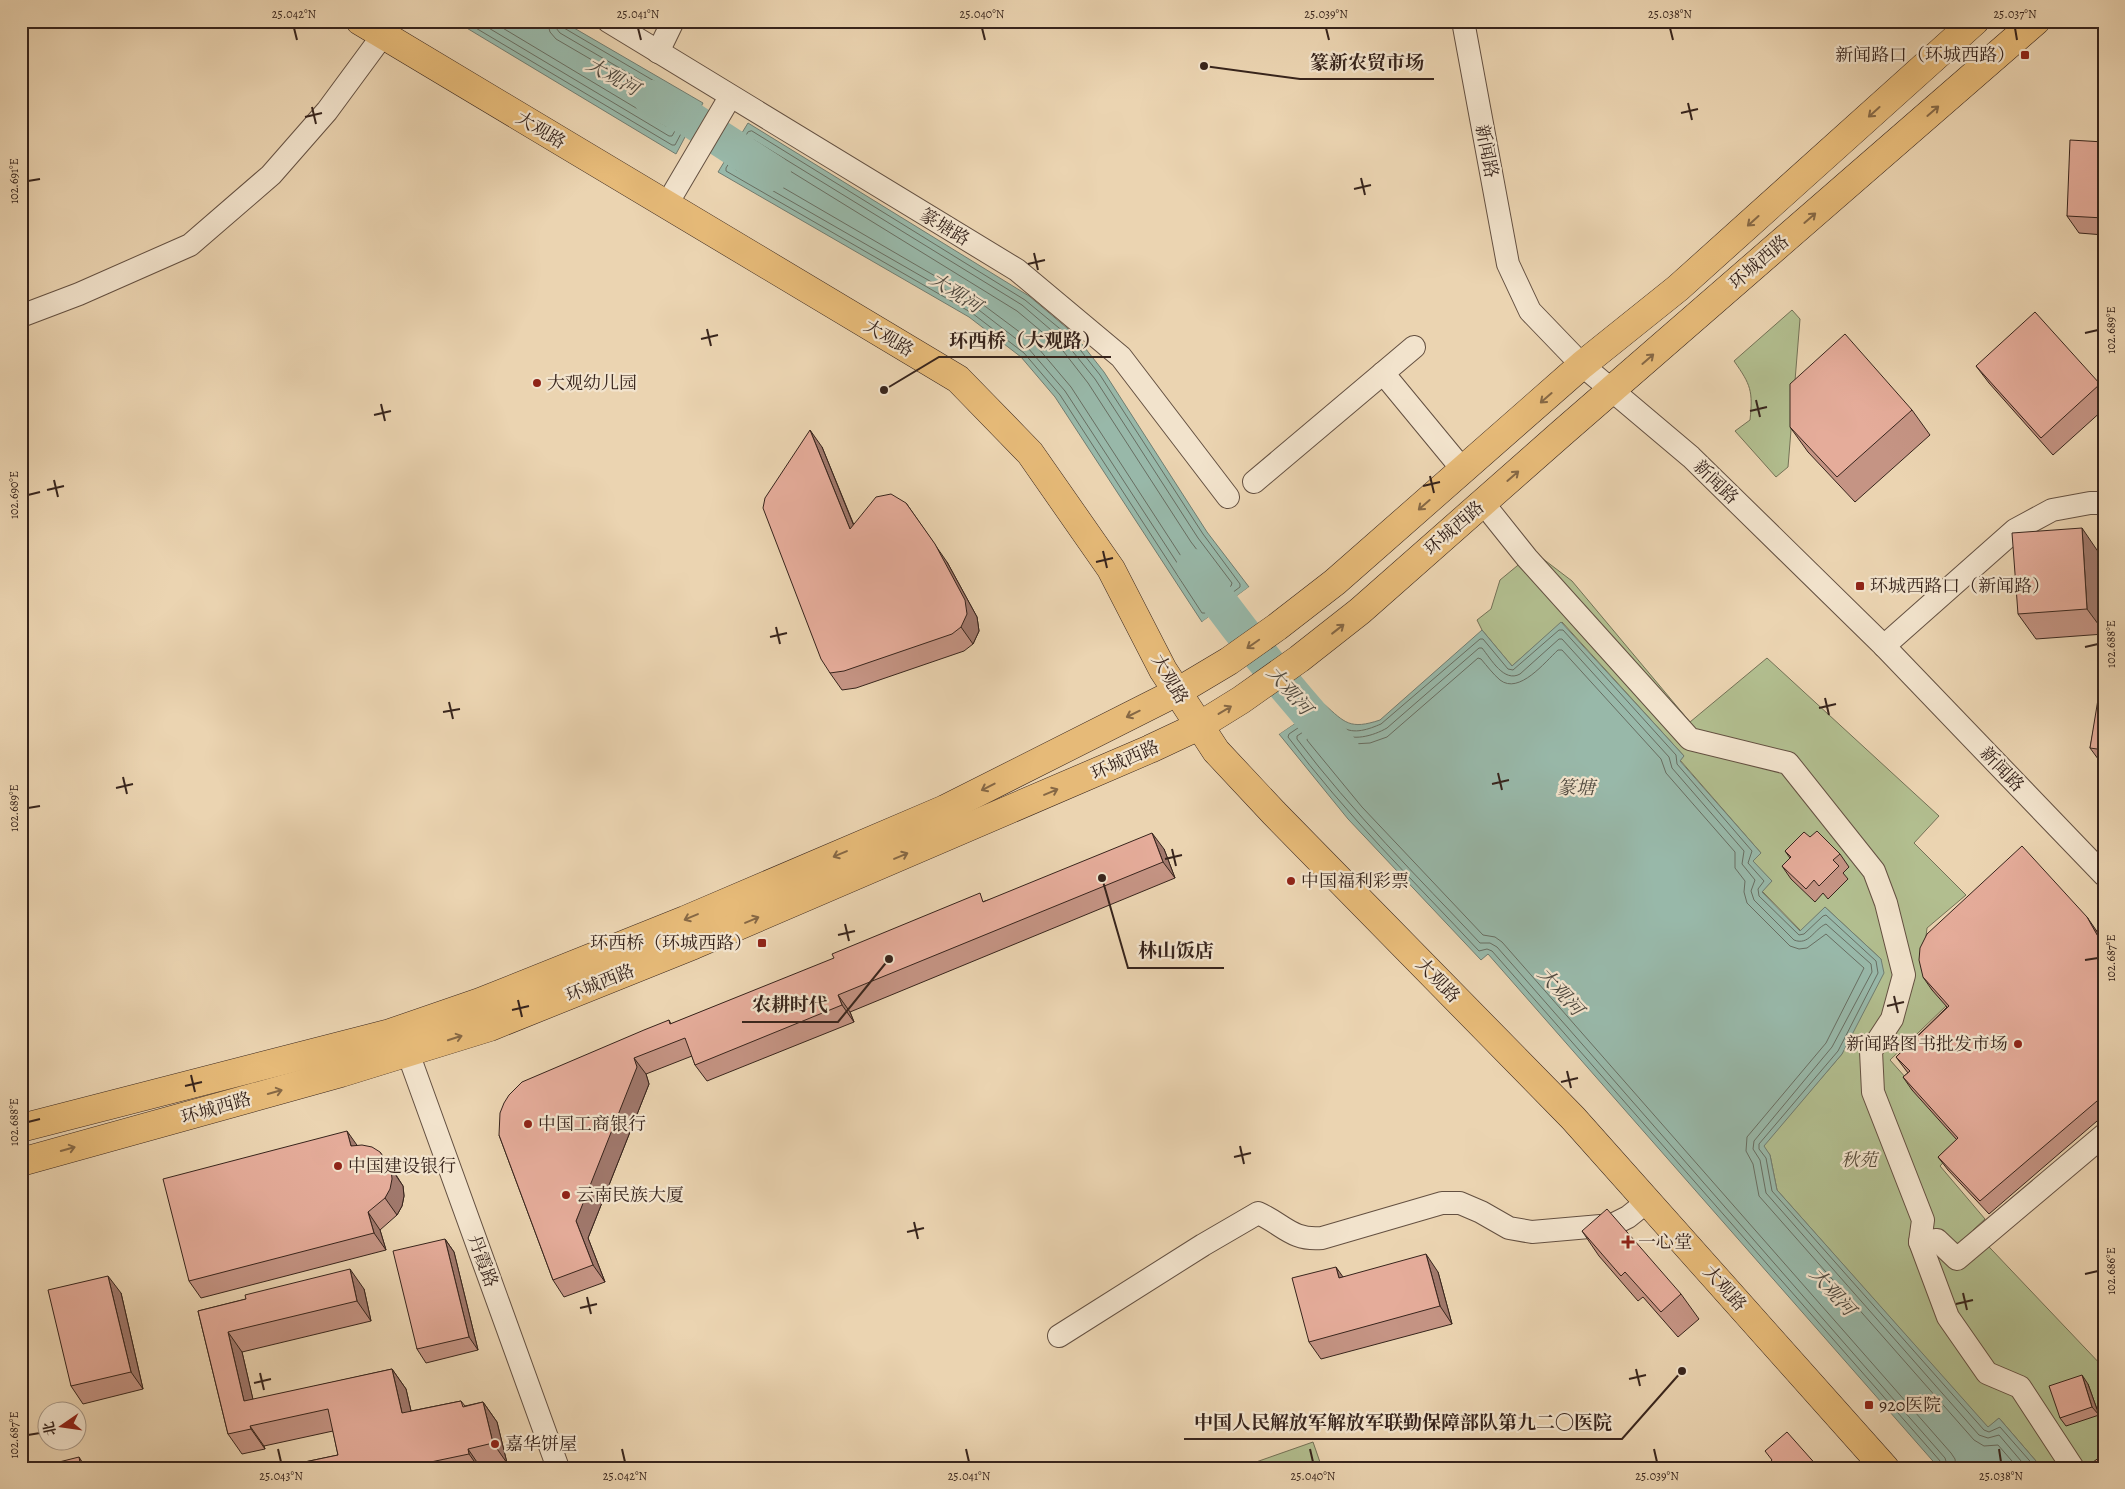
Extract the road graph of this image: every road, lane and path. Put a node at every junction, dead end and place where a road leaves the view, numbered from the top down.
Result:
1 (608, 21) edge
2 (673, 21) edge
3 (1463, 21) edge
4 (1975, 21) edge
5 (2036, 21) edge
6 (371, 28) edge
7 (658, 52) junction
8 (730, 97) junction
9 (667, 204) junction
10 (21, 316) edge
11 (1414, 347) dead end
12 (1582, 365) junction
13 (1383, 373) junction
14 (1611, 391) junction
15 (1463, 470) junction
16 (1254, 482) dead end
17 (1228, 497) dead end
18 (1482, 503) junction
19 (2104, 503) edge
20 (1884, 646) junction
21 (1177, 692) junction
22 (1199, 726) junction
23 (2104, 875) edge
24 (408, 1054) junction
25 (21, 1128) edge
26 (2104, 1135) edge
27 (21, 1162) edge
28 (1648, 1201) junction
29 (1920, 1242) junction
30 (1059, 1336) dead end
31 (558, 1468) edge
32 (1885, 1468) edge
33 (2073, 1468) edge

1 - 7 street, 篆塘路
2 - 7 street
3 - 12 street, 新闻路
4 -> 12 main road, 环城西路
14 -> 5 main road, 环城西路
6 - 9 main road, 大观路
6 - 10 street
7 - 8 street, 篆塘路
8 - 9 street
8 - 17 street, 篆塘路
9 - 21 main road, 大观路
11 - 13 street
12 - 14 street, 新闻路
12 -> 15 main road, 环城西路
13 - 15 street
13 - 16 street
18 -> 14 main road, 环城西路
14 - 20 street, 新闻路
15 -> 21 main road, 环城西路
22 -> 18 main road, 环城西路
18 - 29 street
19 - 20 street
20 - 23 street, 新闻路
21 - 22 main road, 大观路
21 -> 25 main road, 环城西路
24 -> 22 main road, 环城西路
22 - 28 main road, 大观路
27 -> 24 main road, 环城西路
24 - 31 street, 丹霞路
26 - 29 street
28 - 30 street
28 - 32 main road, 大观路
29 - 33 street

